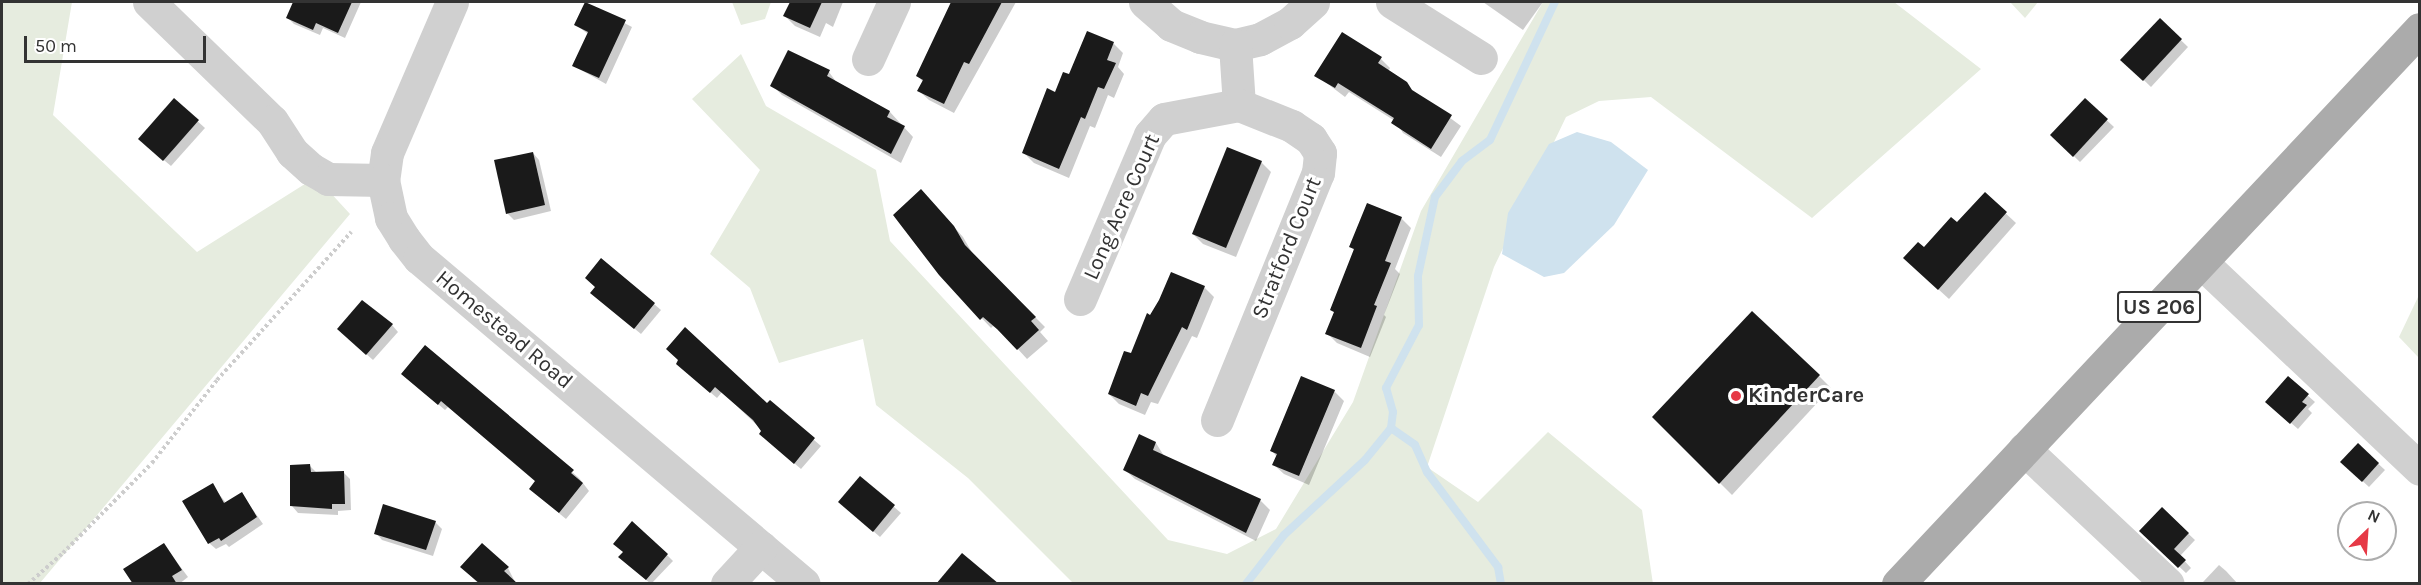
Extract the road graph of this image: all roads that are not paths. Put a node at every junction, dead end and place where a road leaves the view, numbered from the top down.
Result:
1 (149, 2) edge
2 (452, 2) edge
3 (894, 2) edge
4 (1145, 2) edge
5 (1313, 2) edge
6 (1392, 2) edge
7 (2420, 29) edge
8 (1235, 45) junction
9 (1480, 58) dead end
10 (868, 59) dead end
11 (1239, 105) junction
12 (383, 180) junction
13 (2201, 262) junction
14 (1080, 299) dead end
15 (1217, 420) dead end
16 (2024, 449) junction
17 (2420, 469) edge
18 (761, 547) junction
19 (727, 584) edge
20 (804, 584) edge
21 (1898, 584) edge
22 (2168, 584) edge

1 - 12 street
2 - 12 street, Homestead Road
3 - 10 street
4 - 8 street
5 - 8 street
6 - 9 street
7 - 13 main road, US 206
8 - 11 street
11 - 14 street, Long Acre Court
11 - 15 street, Stratford Court
12 - 18 street, Homestead Road
13 - 16 main road, US 206
13 - 17 street
16 - 21 main road, US 206
16 - 22 street
18 - 19 street
18 - 20 street, Homestead Road

